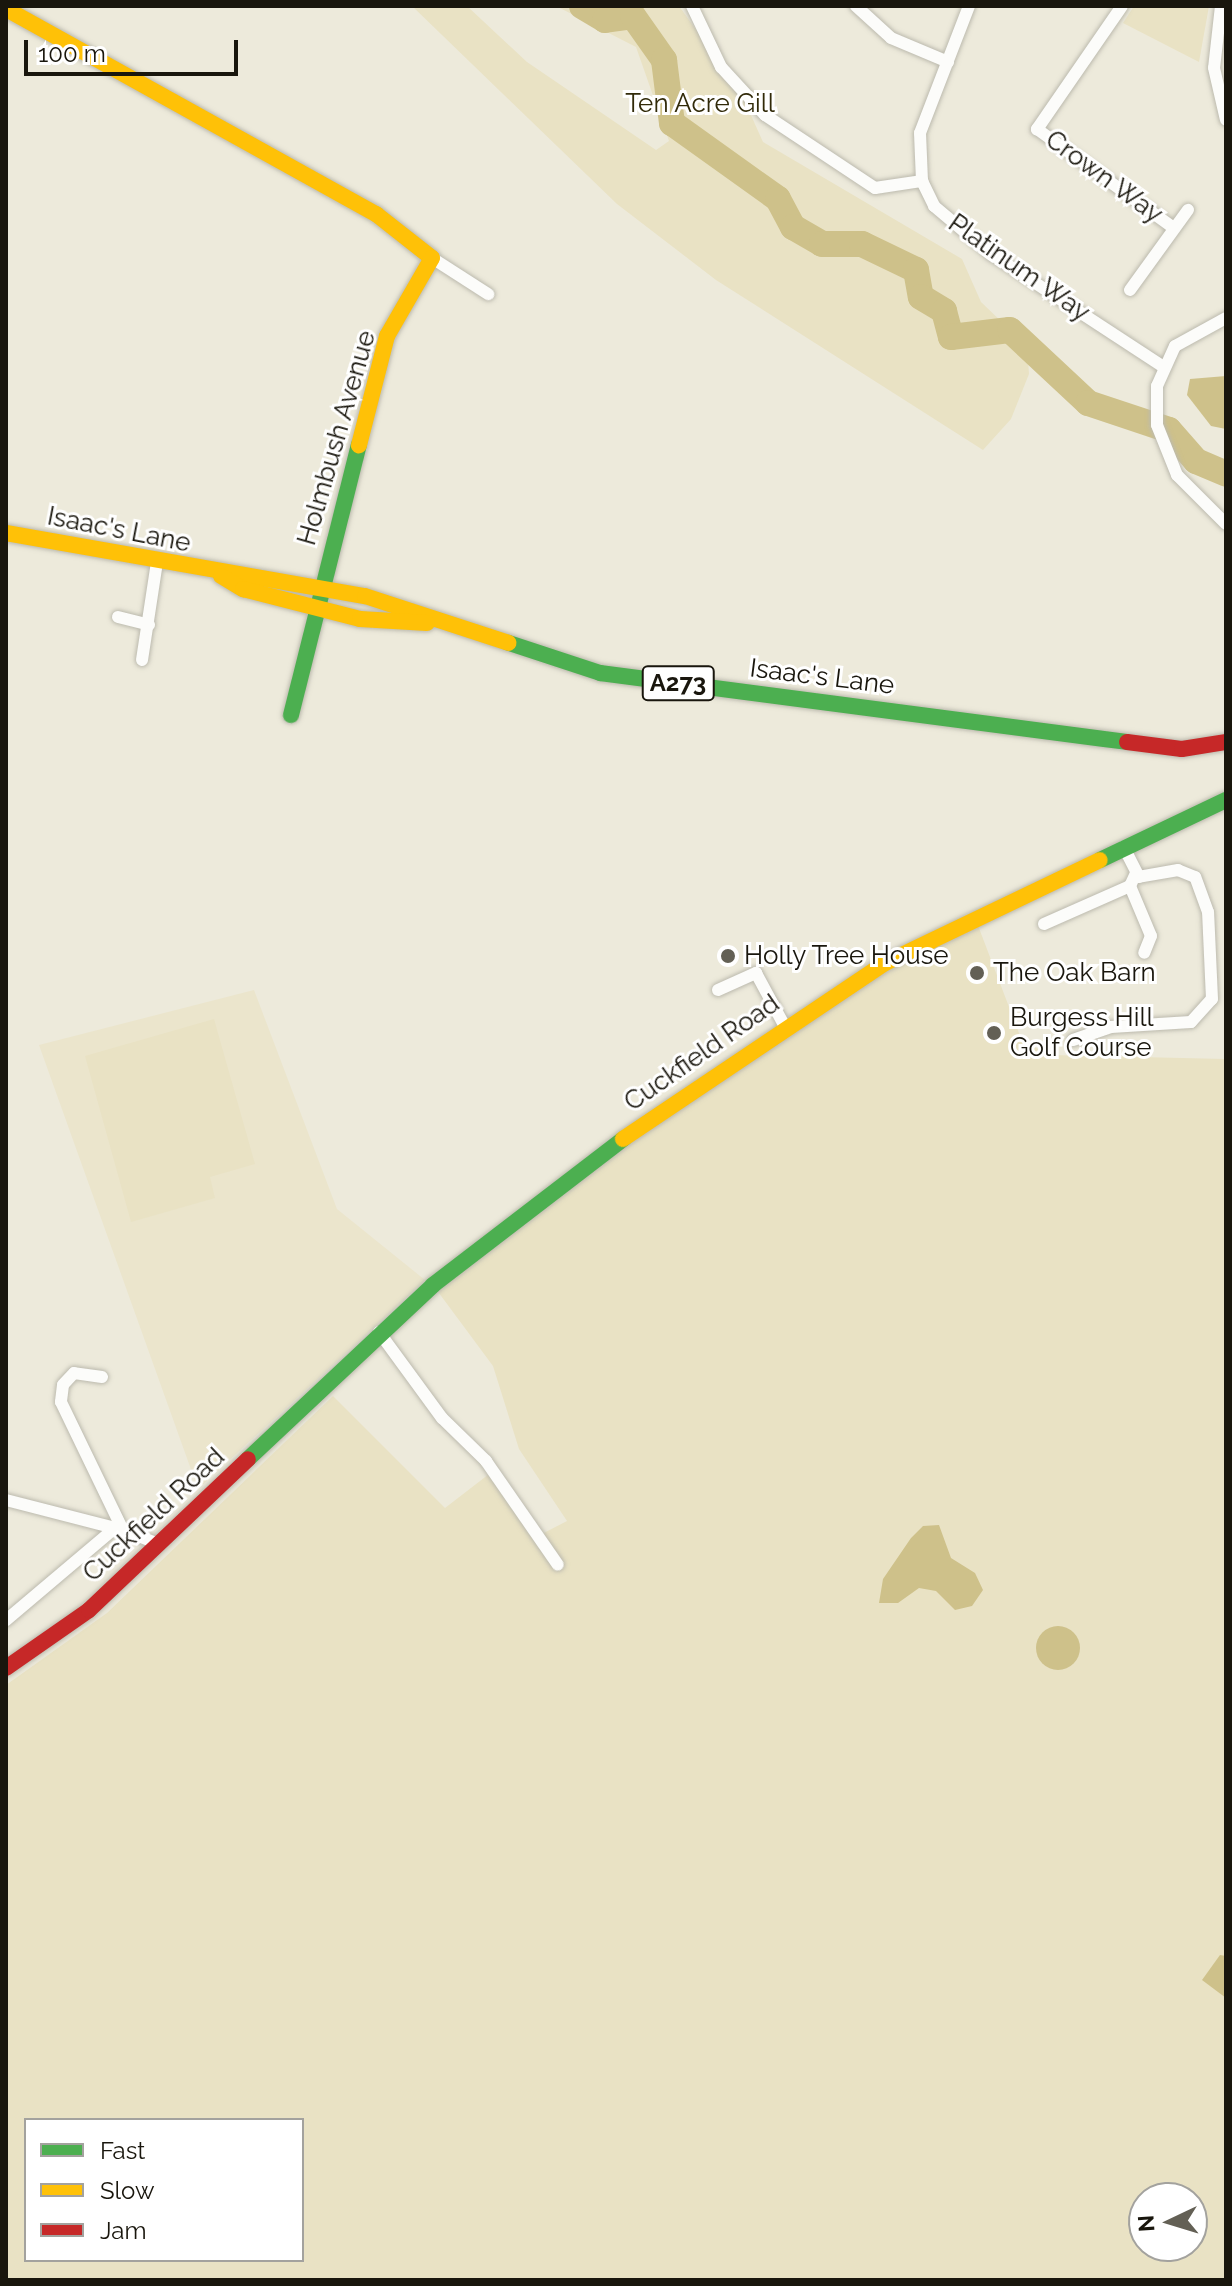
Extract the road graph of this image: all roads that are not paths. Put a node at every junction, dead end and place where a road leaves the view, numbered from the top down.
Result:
1 (692, 6) edge
2 (856, 6) edge
3 (969, 6) edge
4 (1122, 6) edge
5 (1221, 6) edge
6 (8, 14) edge
7 (948, 62) junction
8 (1226, 120) edge
9 (922, 181) junction
10 (1188, 210) dead end
11 (1174, 228) junction
12 (432, 258) junction
13 (1130, 290) dead end
14 (488, 294) dead end
15 (1226, 318) edge
16 (1162, 366) junction
17 (1226, 524) edge
18 (6, 533) edge
19 (157, 562) junction
20 (221, 576) junction
21 (322, 587) junction
22 (319, 607) junction
23 (118, 617) dead end
24 (432, 623) junction
25 (149, 625) junction
26 (142, 660) dead end
27 (291, 715) dead end
28 (1221, 747) edge
29 (1226, 800) edge
30 (1124, 847) junction
31 (1136, 873) junction
32 (1130, 886) junction
33 (1044, 924) dead end
34 (1144, 953) dead end
35 (718, 990) dead end
36 (784, 1025) junction
37 (1073, 1040) dead end
38 (379, 1332) junction
39 (102, 1377) dead end
40 (6, 1500) edge
41 (119, 1528) junction
42 (156, 1543) junction
43 (558, 1565) dead end
44 (6, 1620) edge
45 (6, 1668) edge

1 - 9 street
2 - 7 street
3 - 7 street
4 - 11 street, Crown Way
5 - 8 street
6 - 12 main road
7 - 9 street
9 - 16 street, Platinum Way
10 - 11 street, Crown Way
11 - 13 street, Crown Way
12 - 14 street
12 - 21 main road, Holmbush Avenue
15 - 16 street
16 - 17 street
18 - 19 main road, Isaac's Lane / A273
19 - 20 main road, Isaac's Lane / A273
19 - 25 street
20 - 21 main road, Isaac's Lane / A273
20 - 22 main road, Isaac's Lane / A273
21 - 22 main road, Holmbush Avenue
21 - 24 main road, Isaac's Lane / A273
22 - 24 main road, Isaac's Lane / A273
22 - 27 main road, Holmbush Avenue
23 - 25 street
24 - 28 main road, Isaac's Lane / A273
25 - 26 street
29 - 30 main road, Cuckfield Road
30 - 31 street
30 - 36 main road, Cuckfield Road
31 - 32 street
31 - 37 street
32 - 33 street
32 - 34 street
35 - 36 street
36 - 38 main road, Cuckfield Road
38 - 42 main road, Cuckfield Road
38 - 43 street
39 - 41 street
40 - 41 street
41 - 42 street
41 - 44 street
42 - 45 main road, Cuckfield Road

